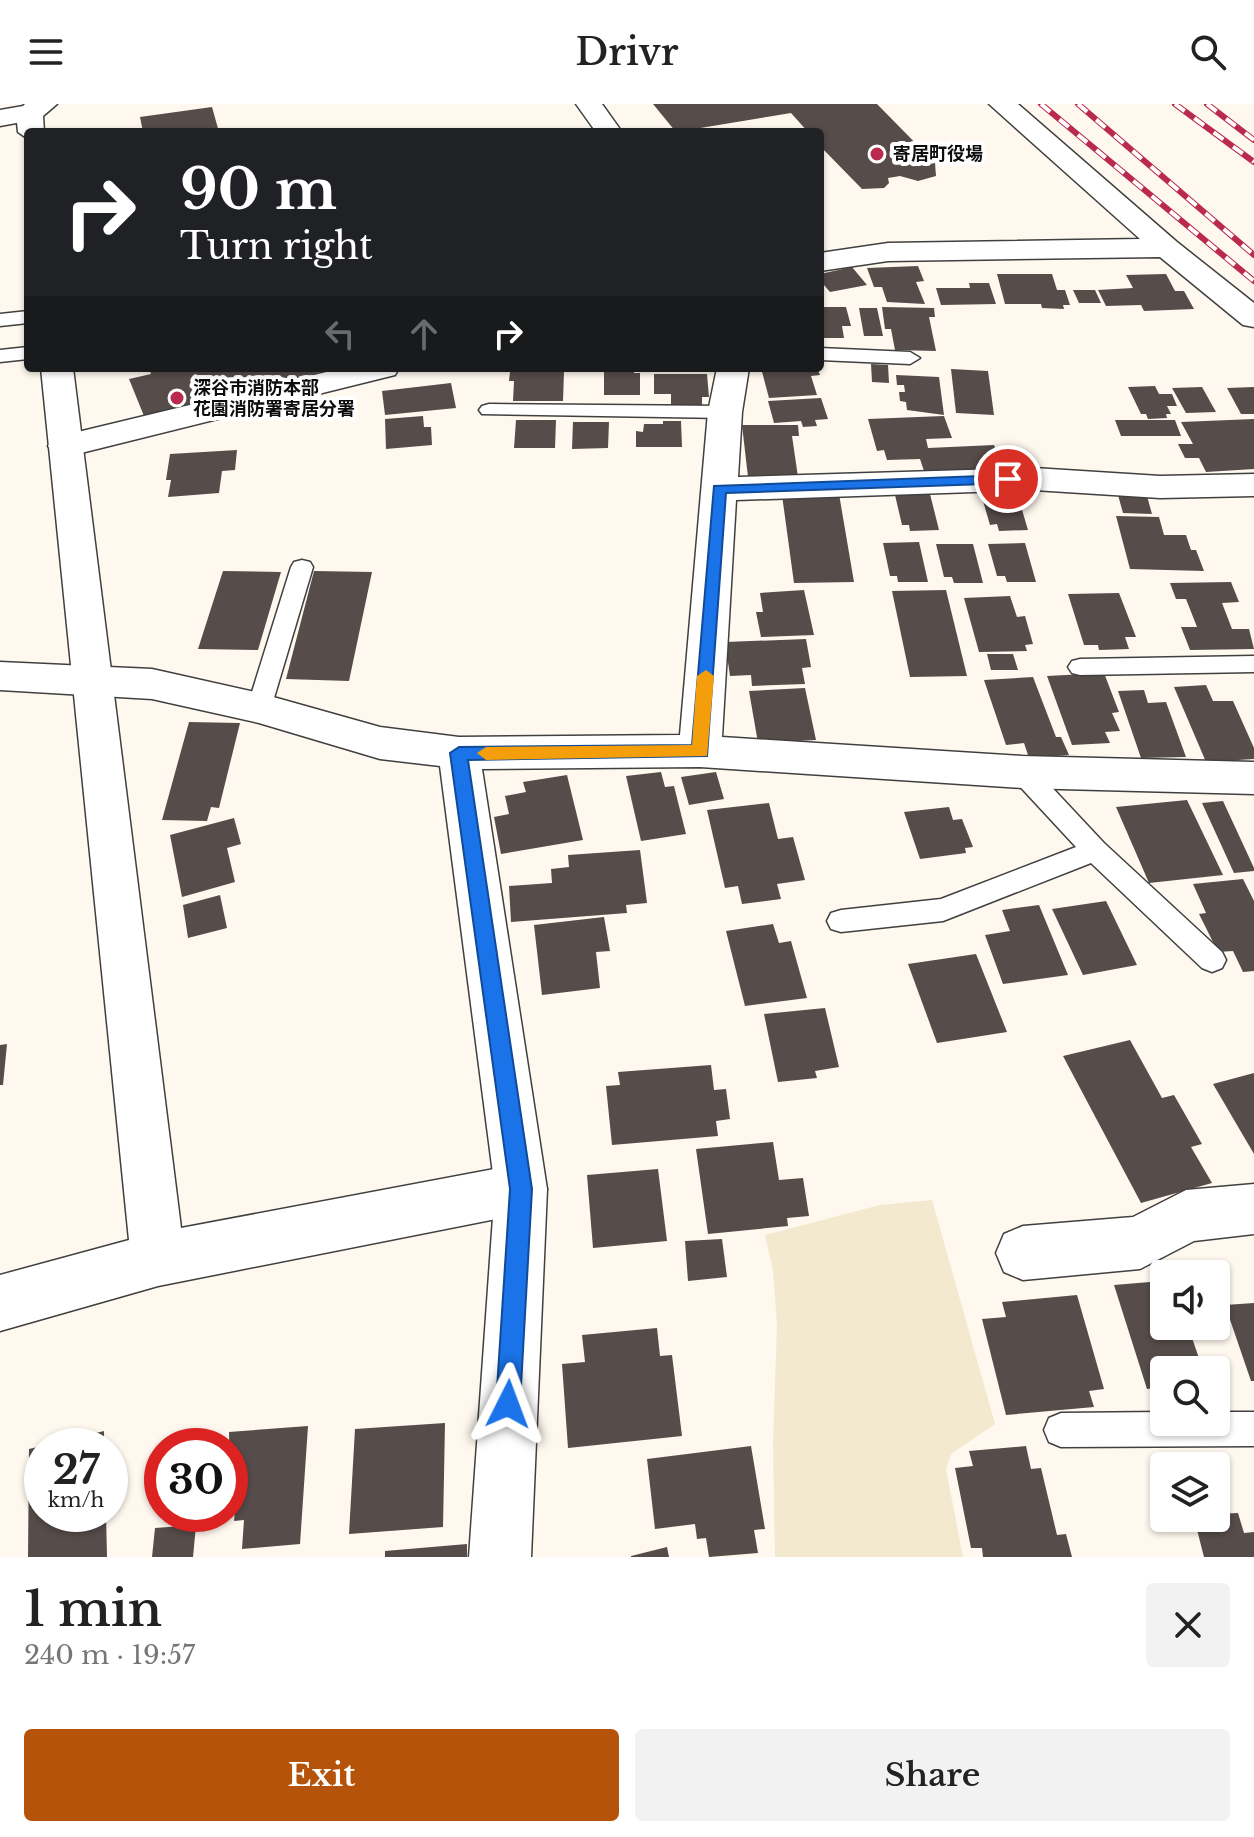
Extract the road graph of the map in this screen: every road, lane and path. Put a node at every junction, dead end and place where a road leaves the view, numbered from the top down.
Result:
1 (589, 104) edge
2 (1002, 104) edge
3 (35, 116) edge
4 (0, 118) edge
5 (606, 128) edge
6 (1167, 248) junction
7 (824, 261) edge
8 (24, 317) edge
9 (1254, 318) edge
10 (0, 320) edge
11 (24, 353) edge
12 (824, 354) edge
13 (0, 356) edge
14 (910, 358) dead end
15 (57, 372) edge
16 (367, 372) edge
17 (732, 372) edge
18 (489, 410) dead end
19 (725, 412) junction
20 (65, 446) junction
21 (1254, 485) edge
22 (719, 489) junction
23 (302, 567) dead end
24 (1254, 664) edge
25 (1080, 667) dead end
26 (0, 676) edge
27 (91, 680) junction
28 (259, 708) junction
29 (700, 751) junction
30 (459, 753) junction
31 (1022, 772) junction
32 (1254, 778) edge
33 (1095, 850) junction
34 (841, 921) dead end
35 (1212, 960) dead end
36 (521, 1189) junction
37 (1254, 1209) edge
38 (1023, 1253) dead end
39 (158, 1259) junction
40 (0, 1303) edge
41 (1254, 1429) edge
42 (1061, 1430) dead end
43 (500, 1557) edge

1 - 5 street
2 - 6 street
3 - 4 street
6 - 7 street
6 - 9 street
8 - 10 lane
11 - 13 lane
12 - 14 lane
15 - 20 street
16 - 20 street
17 - 19 street
18 - 19 lane
19 - 22 street
20 - 27 street
21 - 22 street
22 - 29 street
23 - 28 lane
24 - 25 lane
26 - 27 street
27 - 28 street
27 - 39 street
28 - 30 street
29 - 30 street
29 - 31 street
30 - 36 street
31 - 32 street
31 - 33 lane
33 - 34 lane
33 - 35 lane
36 - 39 street
36 - 43 street
37 - 38 street
39 - 40 street
41 - 42 lane

